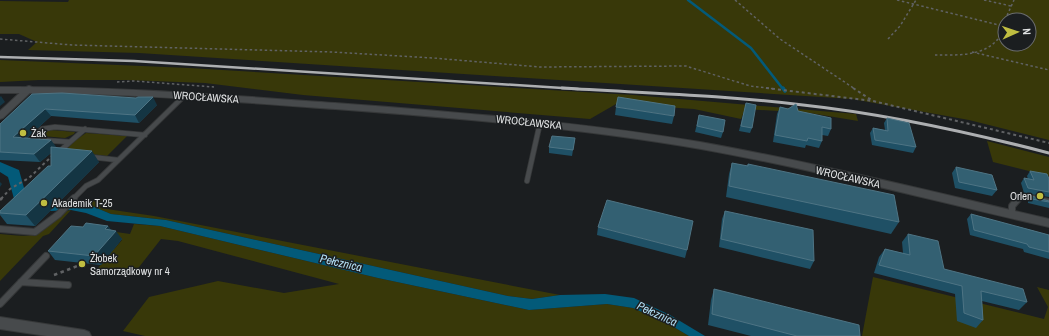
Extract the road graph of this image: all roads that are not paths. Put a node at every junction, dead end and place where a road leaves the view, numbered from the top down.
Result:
1 (29, 89) junction
2 (0, 90) edge
3 (185, 95) junction
4 (0, 116) edge
5 (540, 123) junction
6 (85, 129) junction
7 (144, 135) junction
8 (70, 142) junction
9 (66, 154) edge
10 (88, 156) edge
11 (118, 160) junction
12 (527, 181) dead end
13 (1049, 202) edge
14 (1012, 215) junction
15 (1049, 223) edge
16 (0, 229) edge
17 (46, 256) dead end
18 (21, 282) junction
19 (68, 285) dead end
20 (0, 304) edge
21 (0, 323) edge
22 (84, 336) edge

1 - 2 main road, WROCŁAWSKA
1 - 3 main road, WROCŁAWSKA
1 - 4 street
3 - 5 main road, WROCŁAWSKA
3 - 7 lane
5 - 12 lane
5 - 14 main road, WROCŁAWSKA
6 - 7 lane
6 - 8 lane
6 - 8 lane
7 - 11 lane
8 - 9 lane
10 - 11 lane
11 - 16 lane
13 - 14 lane
14 - 15 main road, WROCŁAWSKA
17 - 18 lane
18 - 19 lane
18 - 20 lane
21 - 22 street

